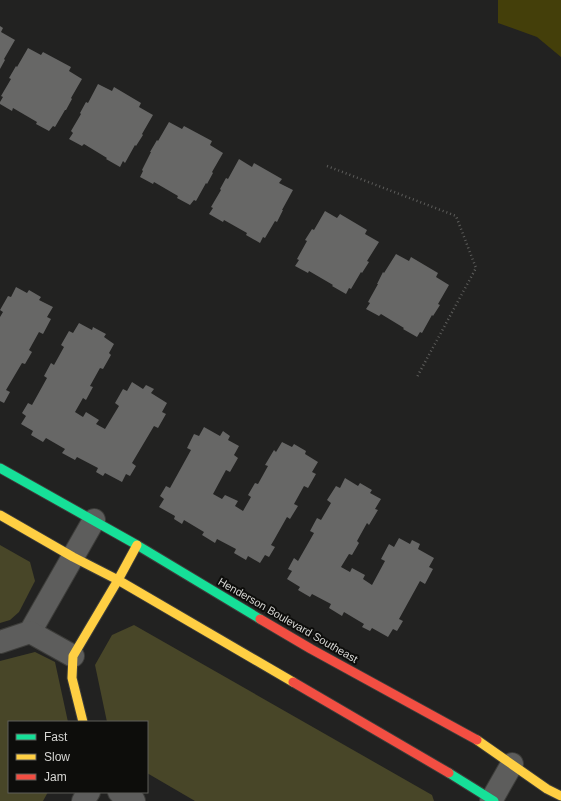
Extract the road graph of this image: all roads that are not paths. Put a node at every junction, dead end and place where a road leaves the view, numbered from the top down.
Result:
1 (0, 468) edge
2 (0, 515) edge
3 (94, 520) junction
4 (138, 545) junction
5 (73, 556) junction
6 (118, 580) junction
7 (30, 632) junction
8 (0, 642) edge
9 (73, 656) junction
10 (83, 721) edge
11 (512, 764) junction
12 (120, 793) edge
13 (561, 796) edge
14 (134, 801) edge
15 (492, 801) edge

1 - 3 main road, Henderson Boulevard Southeast
2 - 5 main road
3 - 4 main road, Henderson Boulevard Southeast
3 - 5 street
4 - 6 main road
4 - 11 main road, Henderson Boulevard Southeast
5 - 6 main road
5 - 7 street
6 - 9 main road
6 - 15 main road
7 - 8 street
7 - 9 street
9 - 10 main road
11 - 13 main road, Henderson Boulevard Southeast
11 - 15 street
12 - 14 street

